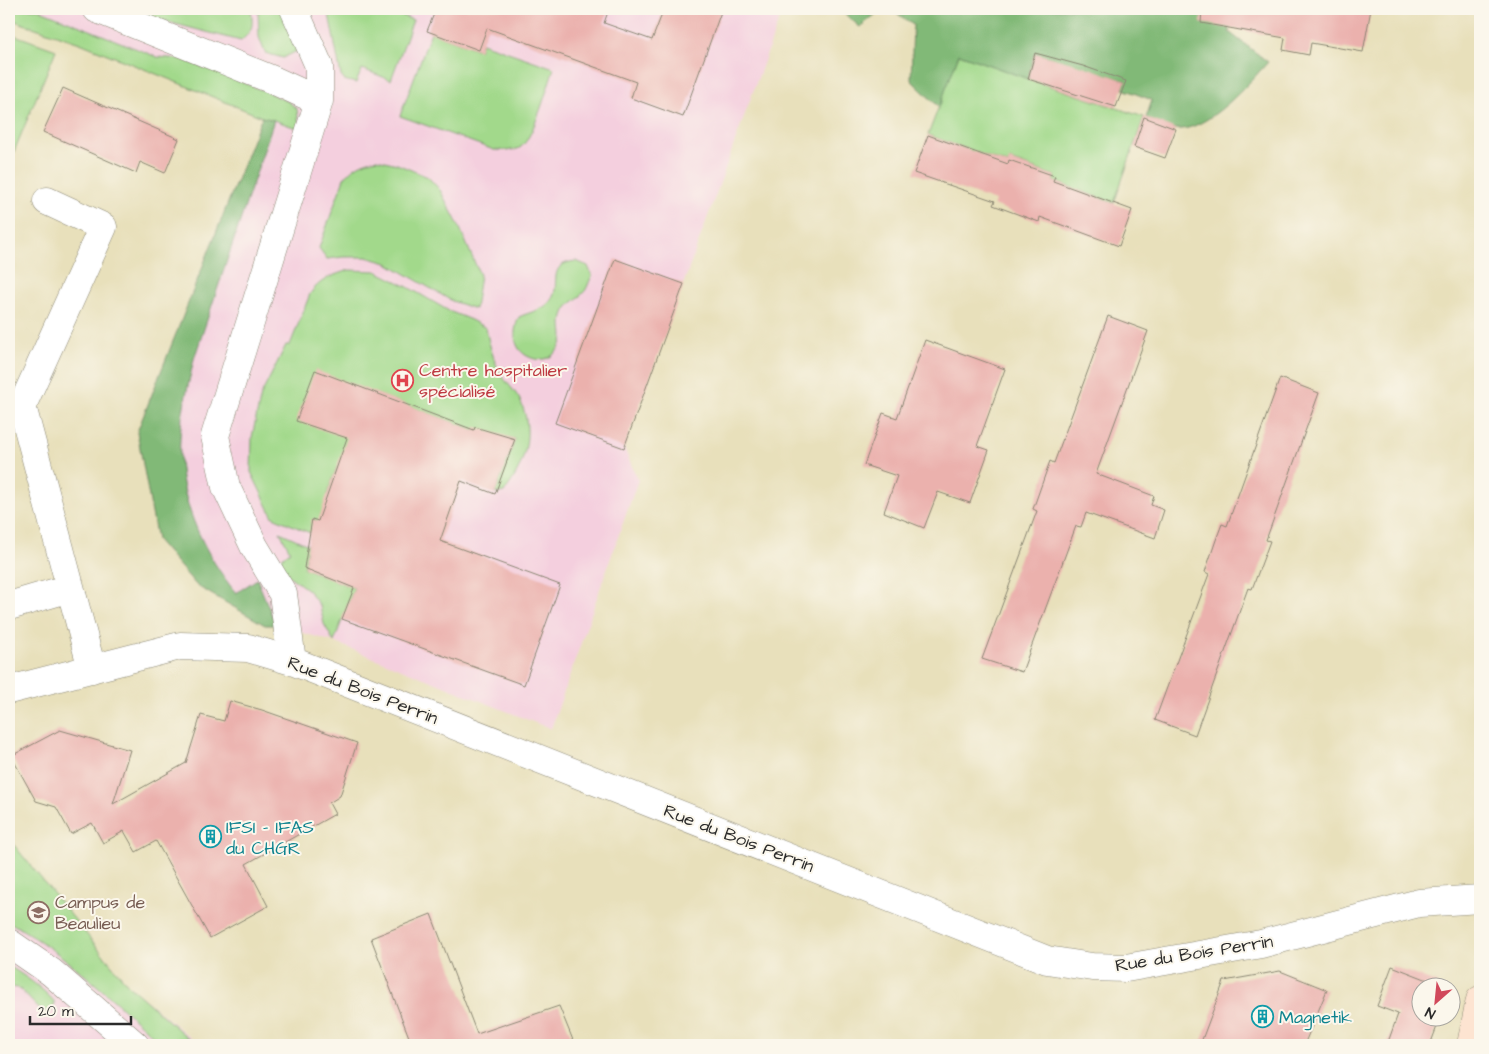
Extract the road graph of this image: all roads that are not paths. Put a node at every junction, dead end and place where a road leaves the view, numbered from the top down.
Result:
1 (97, 9) edge
2 (294, 9) edge
3 (319, 101) junction
4 (48, 201) dead end
5 (70, 588) junction
6 (9, 606) edge
7 (292, 661) junction
8 (92, 669) junction
9 (9, 690) edge
10 (1480, 899) edge
11 (9, 943) edge
12 (1480, 1000) edge
13 (135, 1045) edge
14 (1471, 1045) edge

1 - 3 street
2 - 3 street
3 - 7 street
4 - 5 street
5 - 6 street
5 - 8 street
7 - 8 street, Rue du Bois Perrin
7 - 10 street, Rue du Bois Perrin
8 - 9 street, Rue du Bois Perrin
11 - 13 street
12 - 14 main road

